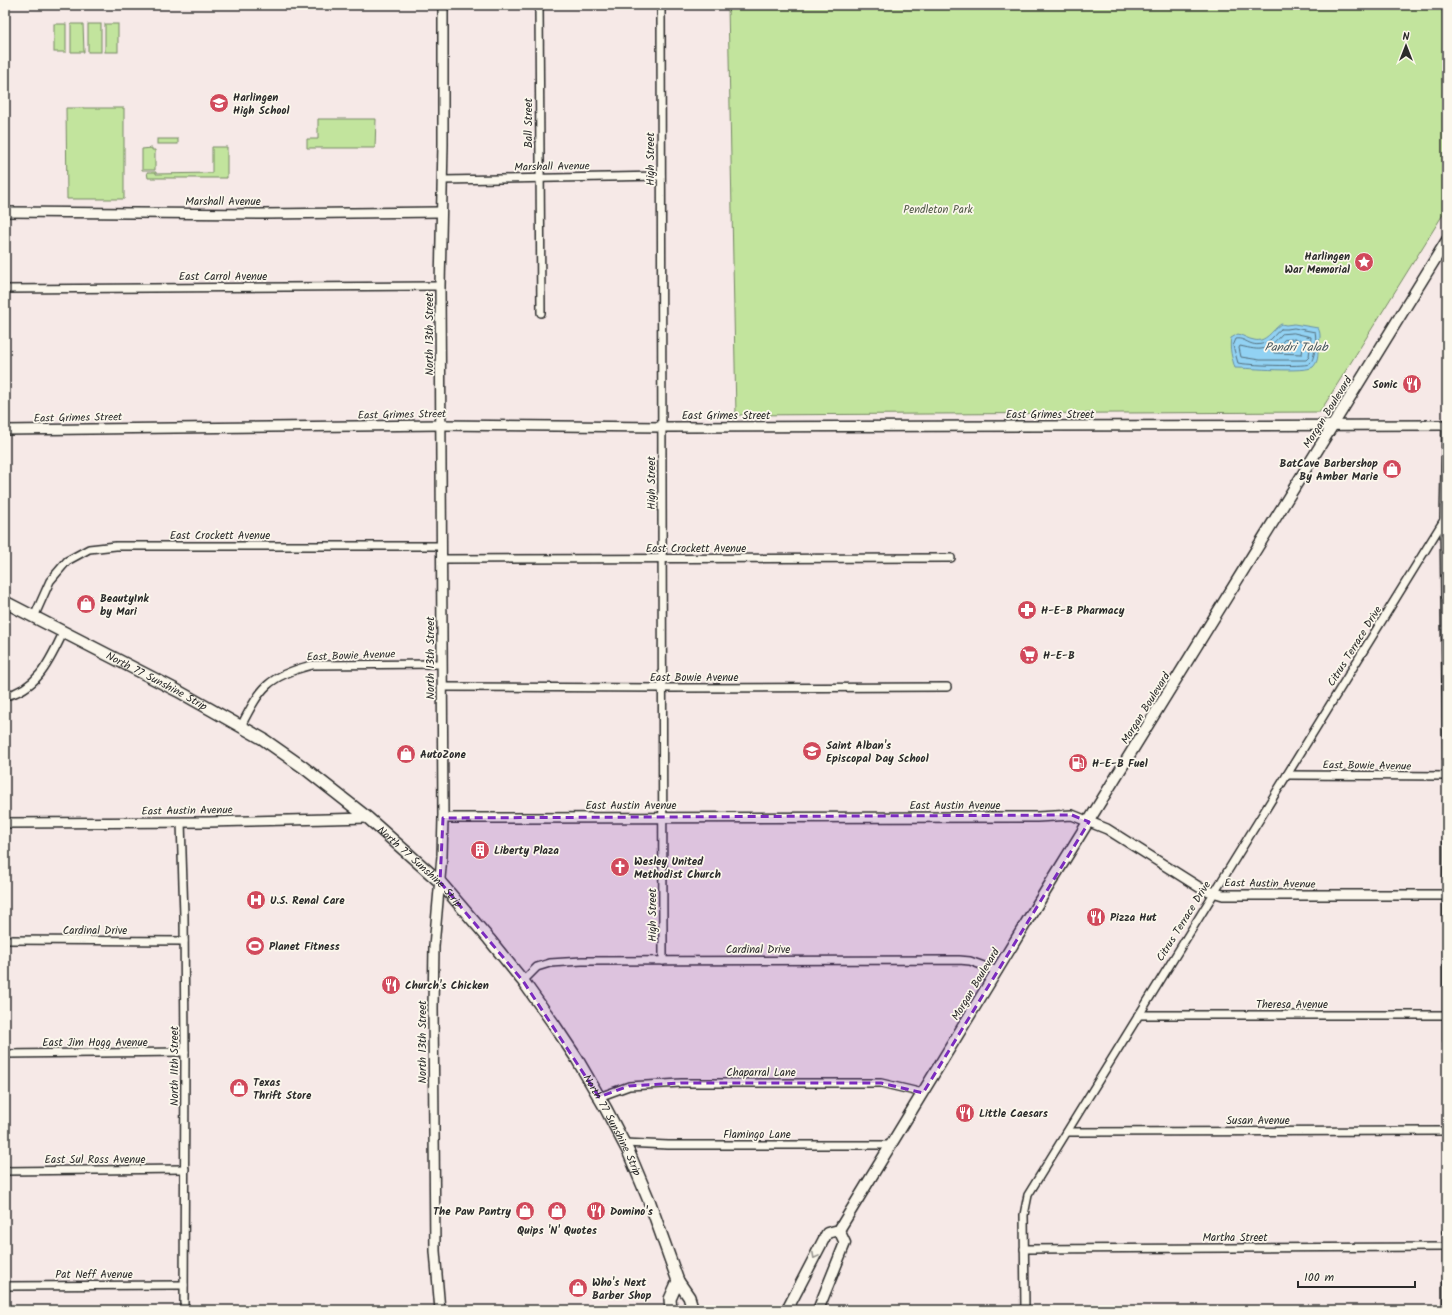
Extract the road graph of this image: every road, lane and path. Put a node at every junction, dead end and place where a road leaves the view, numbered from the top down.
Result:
1 (444, 5) edge
2 (539, 5) edge
3 (661, 5) edge
4 (661, 176) junction
5 (539, 178) junction
6 (442, 180) junction
7 (5, 212) edge
8 (441, 212) junction
9 (1447, 240) edge
10 (440, 286) junction
11 (5, 289) edge
12 (541, 313) dead end
13 (441, 425) junction
14 (1332, 425) junction
15 (1447, 425) edge
16 (662, 427) junction
17 (5, 430) edge
18 (1444, 520) junction
19 (441, 546) junction
20 (1446, 547) edge
21 (952, 558) dead end
22 (441, 559) junction
23 (662, 559) junction
24 (5, 602) edge
25 (34, 617) junction
26 (63, 633) junction
27 (1446, 662) edge
28 (442, 664) junction
29 (442, 687) junction
30 (947, 687) dead end
31 (663, 688) junction
32 (5, 696) edge
33 (241, 726) junction
34 (1447, 760) edge
35 (1287, 775) junction
36 (1447, 776) edge
37 (1447, 801) edge
38 (663, 817) junction
39 (368, 818) junction
40 (442, 818) junction
41 (181, 822) junction
42 (1089, 822) junction
43 (5, 823) edge
44 (440, 882) junction
45 (1214, 893) junction
46 (1447, 895) edge
47 (5, 940) edge
48 (184, 941) junction
49 (663, 961) junction
50 (998, 971) junction
51 (523, 981) junction
52 (1138, 1015) junction
53 (1447, 1015) edge
54 (1447, 1040) edge
55 (185, 1052) junction
56 (5, 1054) edge
57 (923, 1093) junction
58 (599, 1097) junction
59 (1447, 1131) edge
60 (1068, 1132) junction
61 (624, 1143) junction
62 (891, 1145) junction
63 (185, 1169) junction
64 (5, 1171) edge
65 (839, 1230) junction
66 (1447, 1231) edge
67 (1447, 1247) edge
68 (1024, 1249) junction
69 (678, 1282) junction
70 (184, 1285) junction
71 (5, 1286) edge
72 (184, 1310) edge
73 (440, 1310) edge
74 (671, 1310) edge
75 (693, 1310) edge
76 (788, 1310) edge
77 (818, 1310) edge
78 (1025, 1310) edge
79 (1447, 1310) edge

1 - 6 street, North 13th Street
2 - 5 street, Ball Street
3 - 4 street, High Street
4 - 5 street, Marshall Avenue
4 - 16 street, High Street
5 - 6 street, Marshall Avenue
5 - 12 street, Ball Street
6 - 8 street, North 13th Street
7 - 8 street, Marshall Avenue
8 - 10 street, North 13th Street
9 - 14 main road, Morgan Boulevard
10 - 11 street, East Carrol Avenue
10 - 13 street, North 13th Street
13 - 16 street, East Grimes Street
13 - 17 street, East Grimes Street
13 - 19 street, North 13th Street
14 - 15 street, East Grimes Street
14 - 16 street, East Grimes Street
14 - 42 main road, Morgan Boulevard
15 - 18 street
16 - 23 street, High Street
18 - 20 street
18 - 35 street, Citrus Terrace Drive
19 - 22 street, North 13th Street
19 - 25 street, East Crockett Avenue
20 - 27 street
21 - 23 street, East Crockett Avenue
22 - 23 street, East Crockett Avenue
22 - 28 street, North 13th Street
23 - 31 street, High Street
24 - 25 main road, North 77 Sunshine Strip
25 - 26 main road, North 77 Sunshine Strip
26 - 32 street
26 - 33 main road, North 77 Sunshine Strip
27 - 34 street
28 - 29 street, North 13th Street
28 - 33 street, East Bowie Avenue
29 - 31 street, East Bowie Avenue
29 - 40 street, North 13th Street
30 - 31 street, East Bowie Avenue
31 - 38 street, High Street
33 - 39 main road, North 77 Sunshine Strip
35 - 36 street, East Bowie Avenue
35 - 45 street, Citrus Terrace Drive
37 - 46 street
38 - 40 street, East Austin Avenue
38 - 42 street, East Austin Avenue
38 - 49 street, High Street
39 - 41 street, East Austin Avenue
39 - 44 main road, North 77 Sunshine Strip
40 - 44 street, North 13th Street
41 - 43 street, East Austin Avenue
41 - 48 street, North 11th Street
42 - 45 street, East Austin Avenue
42 - 50 main road, Morgan Boulevard
44 - 51 main road, North 77 Sunshine Strip
44 - 73 street, North 13th Street
45 - 46 street, East Austin Avenue
45 - 52 street, Citrus Terrace Drive
46 - 53 street
47 - 48 street, Cardinal Drive
48 - 55 street, North 11th Street
49 - 50 street, Cardinal Drive
49 - 51 street, Cardinal Drive
50 - 57 main road, Morgan Boulevard
51 - 58 main road, North 77 Sunshine Strip
52 - 53 street, Theresa Avenue
52 - 60 street, Citrus Terrace Drive
53 - 54 street
55 - 56 street, East Jim Hogg Avenue
55 - 63 street, North 11th Street
57 - 58 street, Chaparral Lane
57 - 62 main road, Morgan Boulevard
58 - 61 main road, North 77 Sunshine Strip
59 - 60 street, Susan Avenue
60 - 68 street, Citrus Terrace Drive
61 - 62 street, Flamingo Lane
61 - 69 main road, North 77 Sunshine Strip
62 - 65 main road, Morgan Boulevard
63 - 64 street, East Sul Ross Avenue
63 - 70 street, North 11th Street
65 -> 76 main road, Morgan Boulevard
65 - 77 main road
66 - 67 street
67 - 68 street, Martha Street
67 - 79 street
68 - 78 street, Citrus Terrace Drive
69 - 74 main road
69 - 75 main road, North 77 Sunshine Strip
70 - 71 street, Pat Neff Avenue
70 - 72 street, North 11th Street

